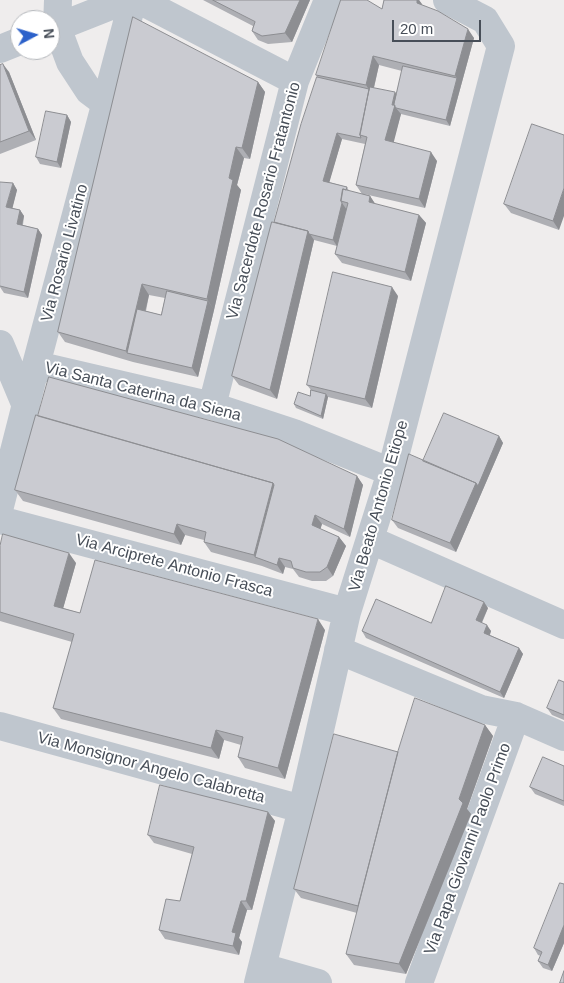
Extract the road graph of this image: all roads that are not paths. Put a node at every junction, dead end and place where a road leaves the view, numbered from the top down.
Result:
1 (126, 0) edge
2 (133, 0) edge
3 (139, 0) edge
4 (328, 0) edge
5 (447, 0) edge
6 (60, 26) edge
7 (60, 41) edge
8 (295, 81) junction
9 (105, 103) junction
10 (0, 344) edge
11 (36, 365) junction
12 (26, 406) junction
13 (212, 406) junction
14 (391, 472) junction
15 (0, 506) edge
16 (0, 520) edge
17 (371, 540) junction
18 (347, 612) junction
19 (564, 626) edge
20 (338, 650) junction
21 (516, 716) junction
22 (0, 726) edge
23 (564, 737) edge
24 (302, 809) junction
25 (260, 975) edge
26 (318, 983) edge
27 (419, 983) edge

1 - 6 street
2 - 9 street, Via Rosario Livatino
3 - 8 street
4 - 8 street, Via Sacerdote Rosario Fratantonio
5 - 14 street, Via Beato Antonio Etiope
7 - 9 street
8 - 13 street, Via Sacerdote Rosario Fratantonio
9 - 11 street, Via Rosario Livatino
10 - 12 street
11 - 12 street, Via Rosario Livatino
11 - 13 street, Via Santa Caterina da Siena
12 - 15 street, Via Rosario Livatino
13 - 14 street, Via Santa Caterina da Siena
14 - 17 street, Via Beato Antonio Etiope
16 - 18 street, Via Arciprete Antonio Frasca
17 - 18 street, Via Beato Antonio Etiope
17 - 19 street
18 - 20 street, Via Beato Antonio Etiope
20 - 21 street
20 - 24 street, Via Beato Antonio Etiope
21 - 23 street
21 - 27 street, Via Papa Giovanni Paolo Primo
22 - 24 street, Via Monsignor Angelo Calabretta
24 - 25 street, Via Beato Antonio Etiope
25 - 26 street

